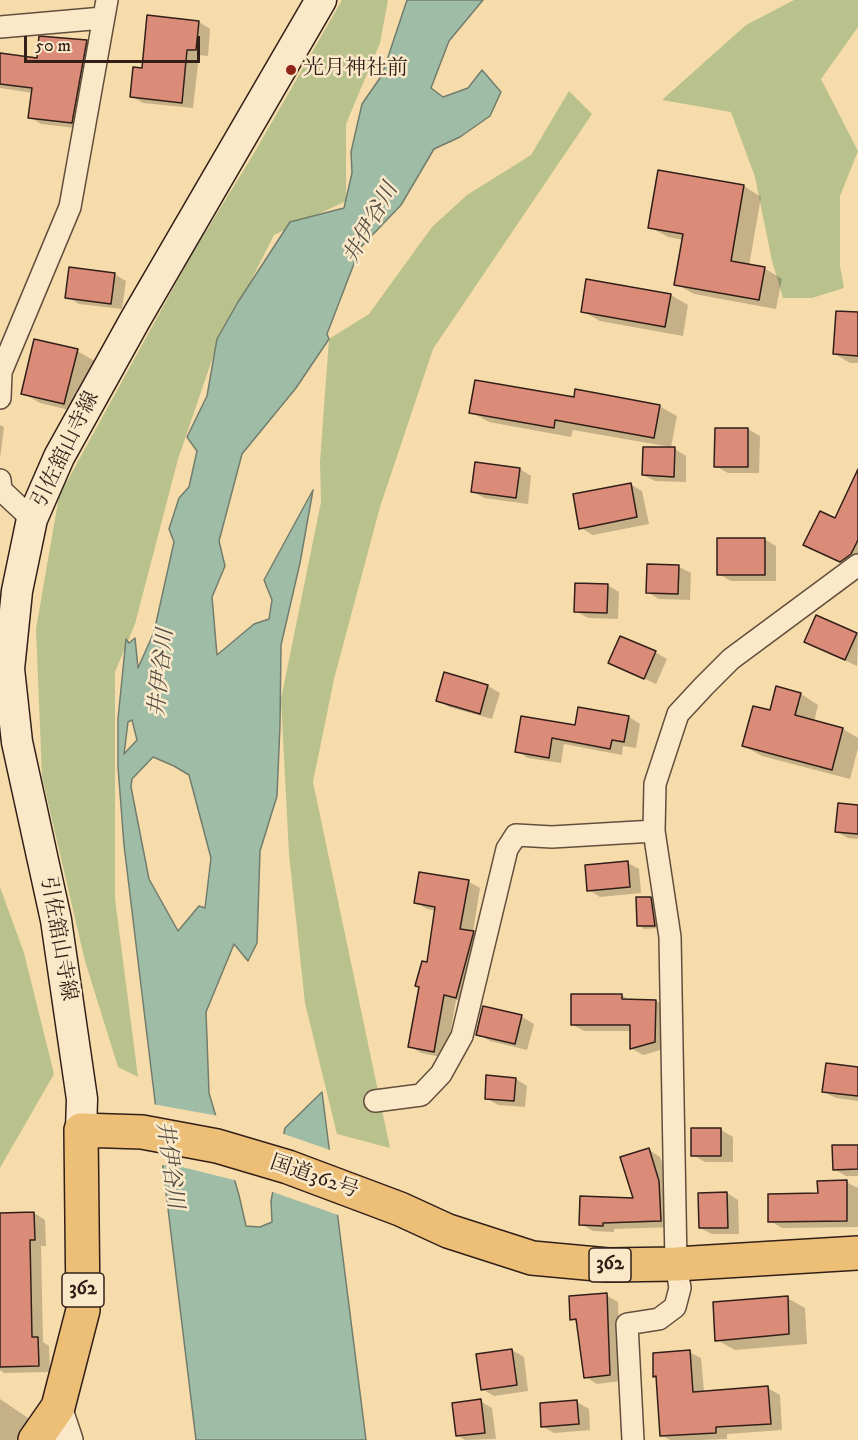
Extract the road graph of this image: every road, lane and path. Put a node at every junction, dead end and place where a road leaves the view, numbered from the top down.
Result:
1 (321, 0) edge
2 (105, 9) edge
3 (0, 27) edge
4 (0, 398) edge
5 (0, 480) edge
6 (32, 519) junction
7 (858, 565) edge
8 (654, 831) junction
9 (375, 1101) dead end
10 (81, 1130) junction
11 (858, 1253) edge
12 (676, 1264) junction
13 (58, 1407) junction
14 (35, 1440) edge
15 (69, 1440) edge
16 (633, 1440) edge

1 - 6 main road, 引佐舘山寺線
2 - 3 street
2 - 4 street
5 - 6 street
6 - 10 main road, 引佐舘山寺線
7 - 8 street
8 - 9 street
8 - 12 street
10 - 12 highway, 国道362号 / 362
10 - 13 highway, 362
11 - 12 highway, 国道362号 / 362
12 - 16 street
13 - 14 highway, 362
13 - 15 street

